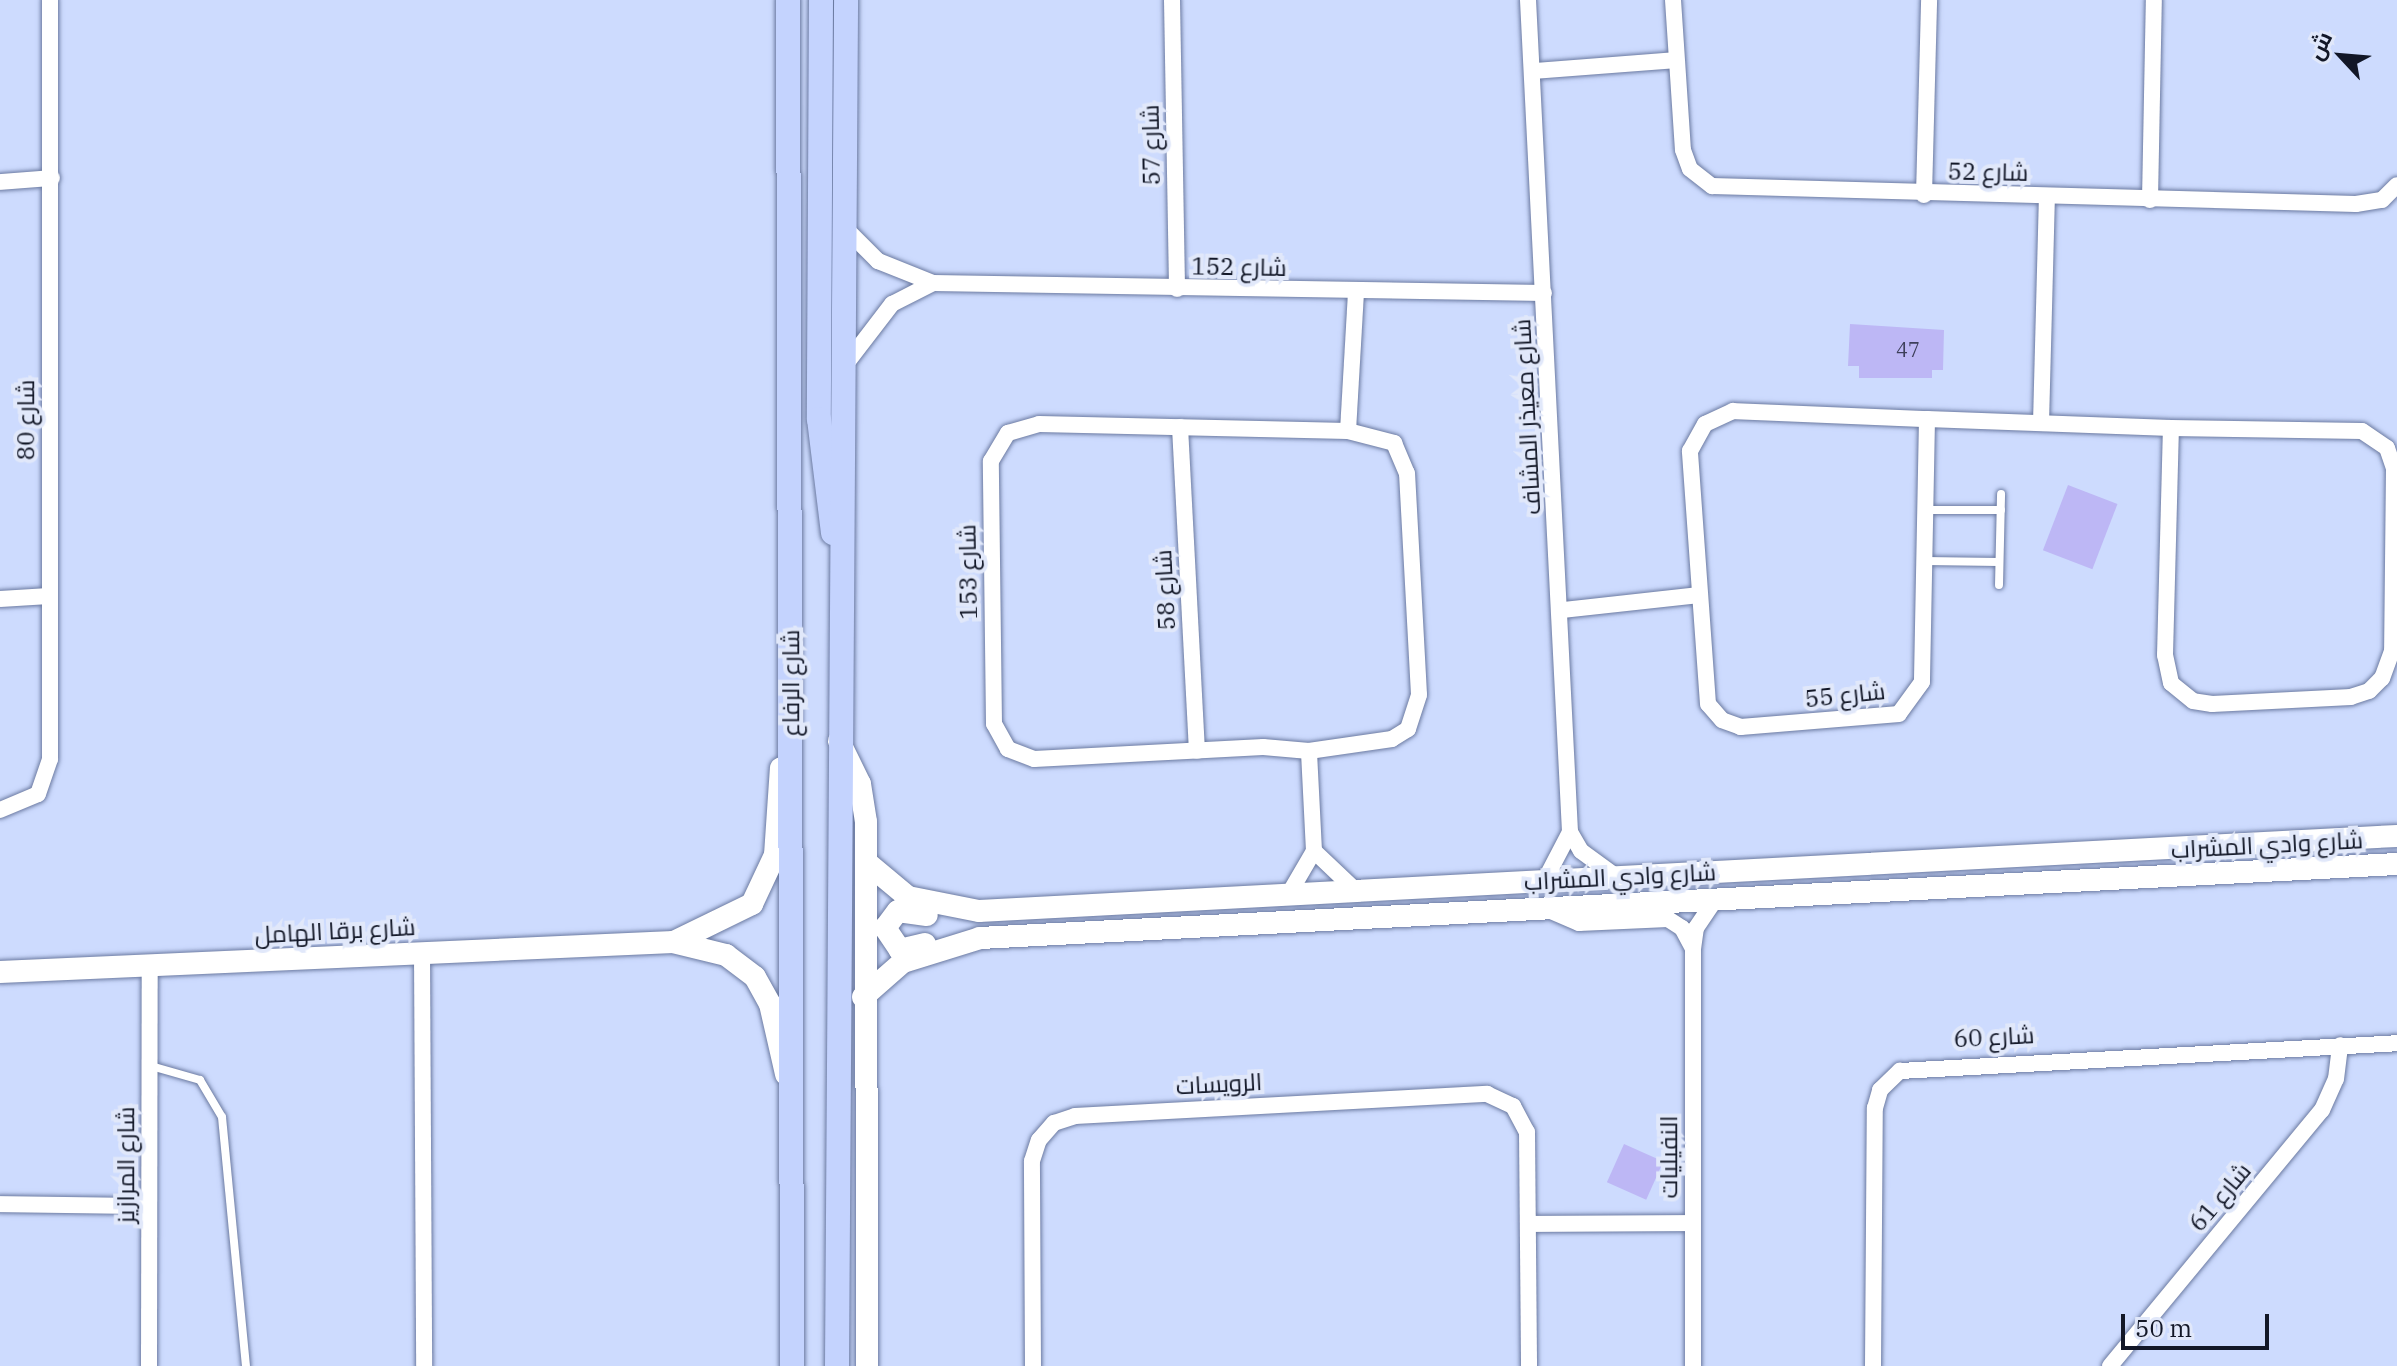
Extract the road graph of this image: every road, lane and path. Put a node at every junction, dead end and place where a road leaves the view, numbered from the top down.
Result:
1 (50, 0) edge
2 (788, 0) edge
3 (821, 0) edge
4 (846, 0) edge
5 (1172, 0) edge
6 (1528, 0) edge
7 (1673, 0) edge
8 (1929, 0) edge
9 (2154, 0) edge
10 (1676, 60) junction
11 (1534, 71) junction
12 (52, 178) junction
13 (0, 182) edge
14 (2397, 185) edge
15 (1924, 195) junction
16 (2047, 197) junction
17 (2150, 200) junction
18 (844, 228) junction
19 (933, 283) junction
20 (1177, 289) junction
21 (1356, 293) junction
22 (1544, 293) junction
23 (846, 364) junction
24 (1927, 419) junction
25 (2041, 423) junction
26 (1180, 427) junction
27 (2171, 428) junction
28 (1348, 431) junction
29 (2001, 494) dead end
30 (1925, 510) junction
31 (2001, 510) junction
32 (1925, 561) junction
33 (1999, 562) junction
34 (2395, 563) edge
35 (843, 570) junction
36 (1999, 585) dead end
37 (1698, 595) junction
38 (49, 596) junction
39 (0, 599) edge
40 (1563, 610) junction
41 (791, 725) junction
42 (837, 737) junction
43 (1197, 751) junction
44 (1309, 751) junction
45 (0, 810) edge
46 (1570, 832) junction
47 (2397, 836) edge
48 (1314, 851) junction
49 (866, 862) junction
50 (2397, 864) edge
51 (1613, 874) junction
52 (1546, 878) junction
53 (1354, 889) junction
54 (1290, 892) junction
55 (1716, 898) junction
56 (1544, 908) junction
57 (979, 911) junction
58 (980, 938) junction
59 (673, 942) junction
60 (1693, 949) junction
61 (422, 952) junction
62 (150, 965) junction
63 (0, 972) edge
64 (863, 997) junction
65 (2397, 1043) edge
66 (2340, 1045) junction
67 (151, 1066) junction
68 (792, 1101) junction
69 (0, 1204) edge
70 (149, 1206) junction
71 (1693, 1223) junction
72 (1528, 1224) junction
73 (149, 1366) edge
74 (246, 1366) edge
75 (424, 1366) edge
76 (792, 1366) edge
77 (837, 1366) edge
78 (867, 1366) edge
79 (1033, 1366) edge
80 (1529, 1366) edge
81 (1693, 1366) edge
82 (1873, 1366) edge
83 (2110, 1366) edge

1 - 12 street, شارع 80
2 - 41 main road, شارع الرفاع
3 - 35 main road
4 - 18 main road, شارع الرفاع
5 - 20 street, شارع 57
6 - 11 street, شارع معيذر المشاف
7 - 10 street, شارع 52
8 - 15 street
9 - 17 street
10 - 11 street
10 - 15 street, شارع 52
11 - 22 street, شارع معيذر المشاف
12 - 13 street
12 - 38 street, شارع 80
14 - 17 street, شارع 52
15 - 16 street, شارع 52
16 - 17 street, شارع 52
16 - 25 street
18 - 19 street, شارع 152
18 - 23 main road, شارع الرفاع
19 - 20 street, شارع 152
19 - 23 street, شارع 152
20 - 21 street, شارع 152
21 - 22 street, شارع 152
21 - 28 street
22 - 40 street, شارع معيذر المشاف
23 - 35 main road, شارع الرفاع
24 - 25 street, شارع 55
24 - 30 street, شارع 55
24 - 37 street, شارع 55
25 - 27 street, شارع 55
26 - 28 street, شارع 153
26 - 43 street, شارع 58
26 - 43 street, شارع 153
27 - 34 street, شارع 55
27 - 34 street, شارع 55
28 - 44 street, شارع 153
29 - 31 lane
30 - 31 lane
30 - 32 street, شارع 55
31 - 33 lane
32 - 33 lane
32 - 37 street, شارع 55
33 - 36 lane
35 - 42 main road, شارع الرفاع
37 - 40 street
38 - 39 street
38 - 45 street, شارع 80
40 - 46 street, شارع معيذر المشاف
41 - 59 street, شارع برقا الهامل
41 - 68 main road, شارع الرفاع
42 - 49 street, شارع الرفاع
42 - 77 main road, شارع الرفاع
43 - 44 street, شارع 153
44 - 48 street
46 - 51 street
46 - 52 street, شارع معيذر المشاف
47 - 51 street, شارع وادي المشراب
48 - 53 street
48 - 54 street
49 - 57 street, شارع وادي المشراب
49 - 64 street, شارع الرفاع
50 - 55 street, شارع وادي المشراب
51 - 52 street, شارع وادي المشراب
52 - 53 street, شارع وادي المشراب
53 - 54 street, شارع وادي المشراب
54 - 57 street, شارع وادي المشراب
55 - 56 street, شارع وادي المشراب
55 - 60 street, النفيليات
56 - 58 street, شارع وادي المشراب
56 - 60 street
57 - 58 street
58 - 64 street, شارع وادي المشراب
59 - 61 street, شارع برقا الهامل
59 - 68 street, شارع برقا الهامل
60 - 71 street, النفيليات
61 - 62 street, شارع برقا الهامل
61 - 75 street
62 - 63 street, شارع برقا الهامل
62 - 67 street, شارع المرازيز
64 - 78 street, شارع الرفاع
65 - 66 street, شارع 60
66 - 82 street, شارع 60
66 - 83 street, شارع 61
67 - 70 street, شارع المرازيز
67 - 74 lane
68 - 76 main road, شارع الرفاع
69 - 70 street
70 - 73 street, شارع المرازيز
71 - 72 street
71 - 81 street, النفيليات
72 - 79 street, الرويسات
72 - 80 street, الرويسات

